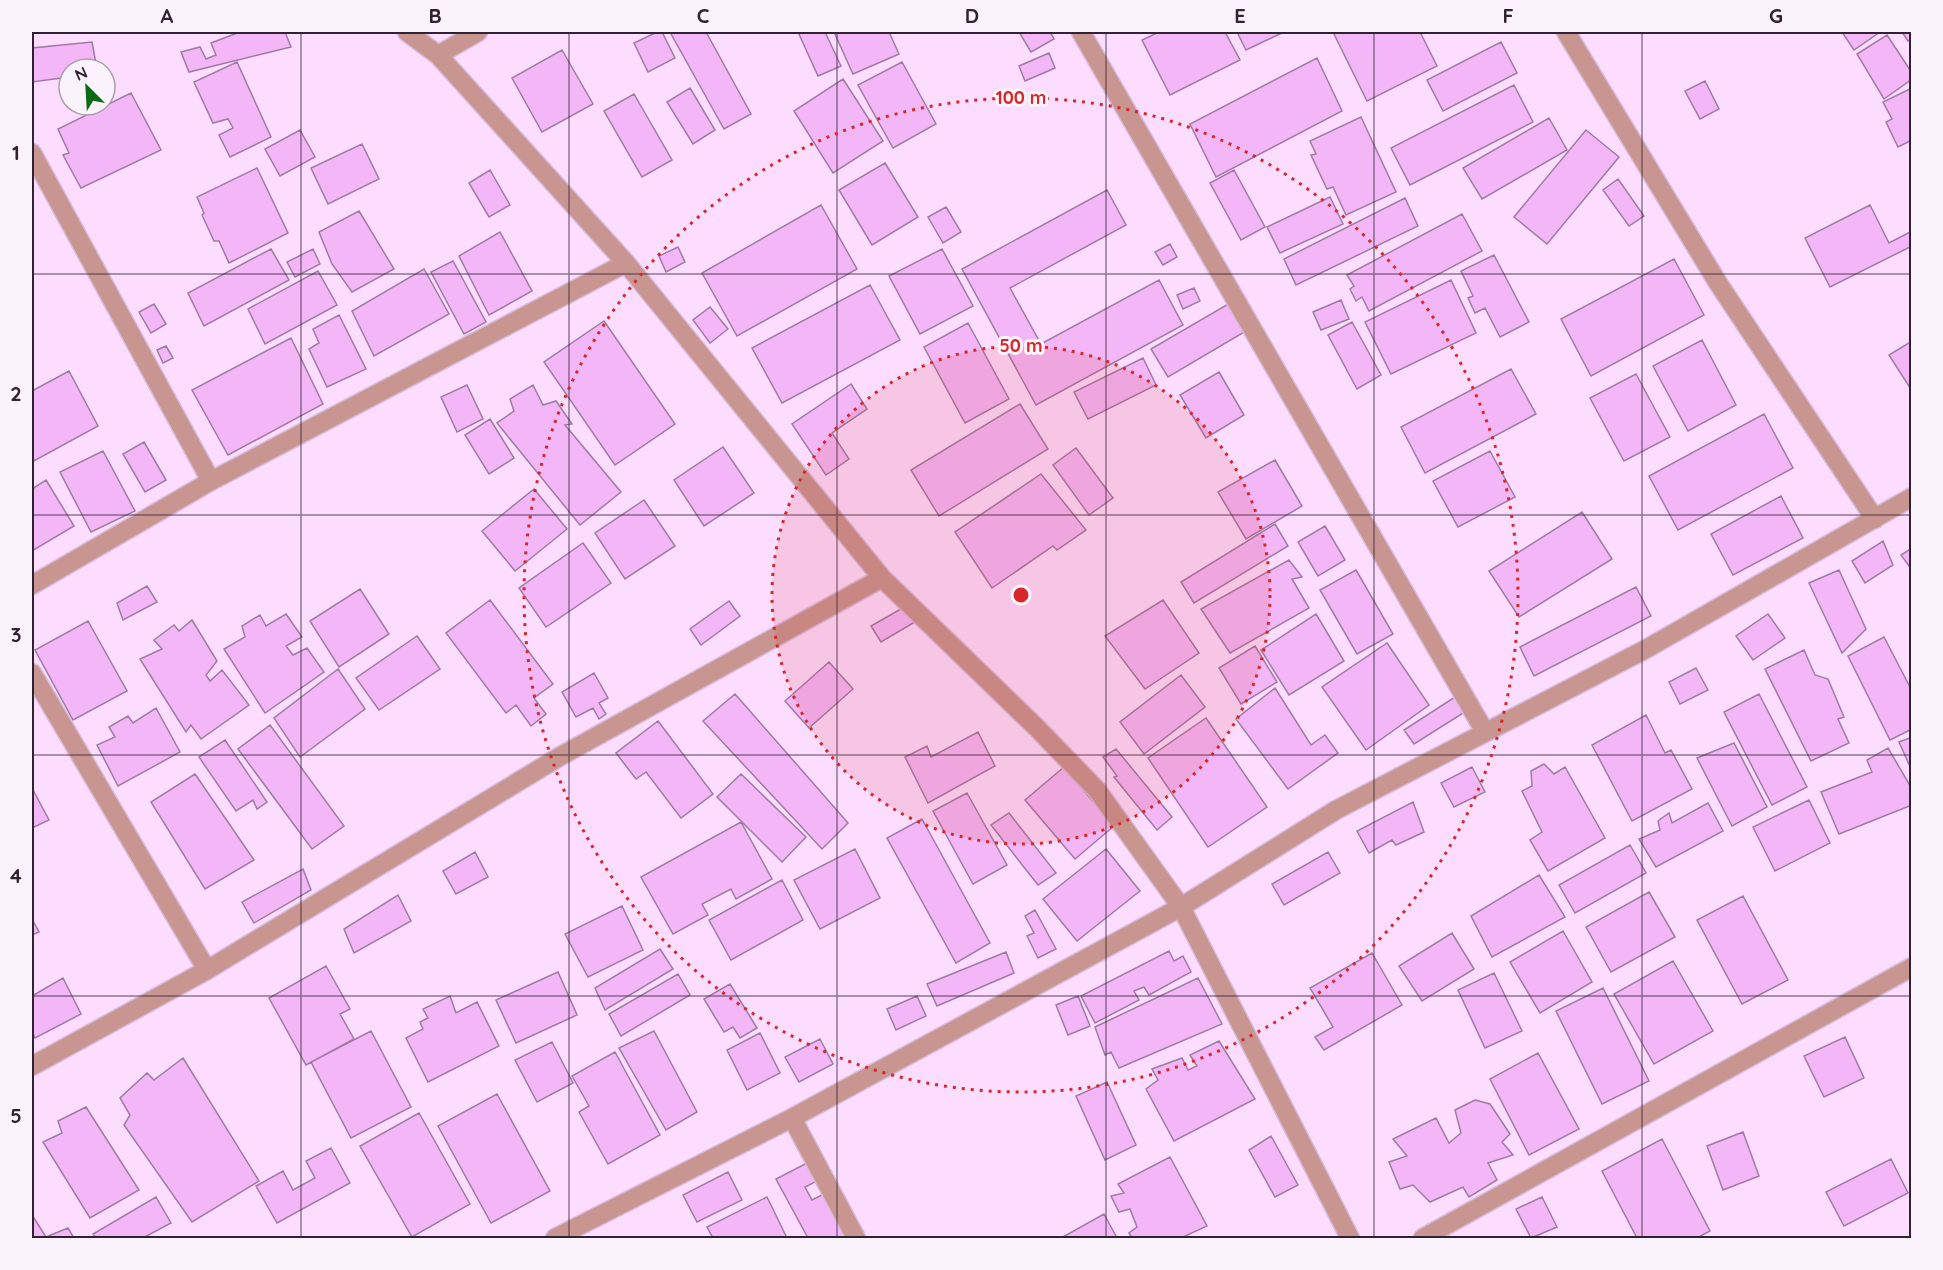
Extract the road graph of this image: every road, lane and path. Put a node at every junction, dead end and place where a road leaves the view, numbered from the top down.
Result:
1 (407, 32) edge
2 (478, 32) edge
3 (1081, 32) edge
4 (1566, 32) edge
5 (438, 55) junction
6 (32, 153) edge
7 (626, 263) junction
8 (211, 481) junction
9 (1911, 497) edge
10 (1875, 519) junction
11 (882, 578) junction
12 (32, 585) edge
13 (32, 673) edge
14 (1485, 732) junction
15 (1182, 907) junction
16 (1911, 967) edge
17 (207, 970) junction
18 (32, 1066) edge
19 (792, 1118) junction
20 (555, 1239) edge
21 (856, 1239) edge
22 (1350, 1239) edge
23 (1423, 1239) edge

1 - 5 street
2 - 5 street
3 - 14 street
4 - 10 street
5 - 7 street
6 - 8 street
7 - 8 street
7 - 11 street
8 - 12 street
9 - 10 street
10 - 14 street
11 - 15 street
11 - 17 street
13 - 17 street
14 - 15 street
15 - 19 street
15 - 22 street
16 - 23 street
17 - 18 street
19 - 20 street
19 - 21 street

